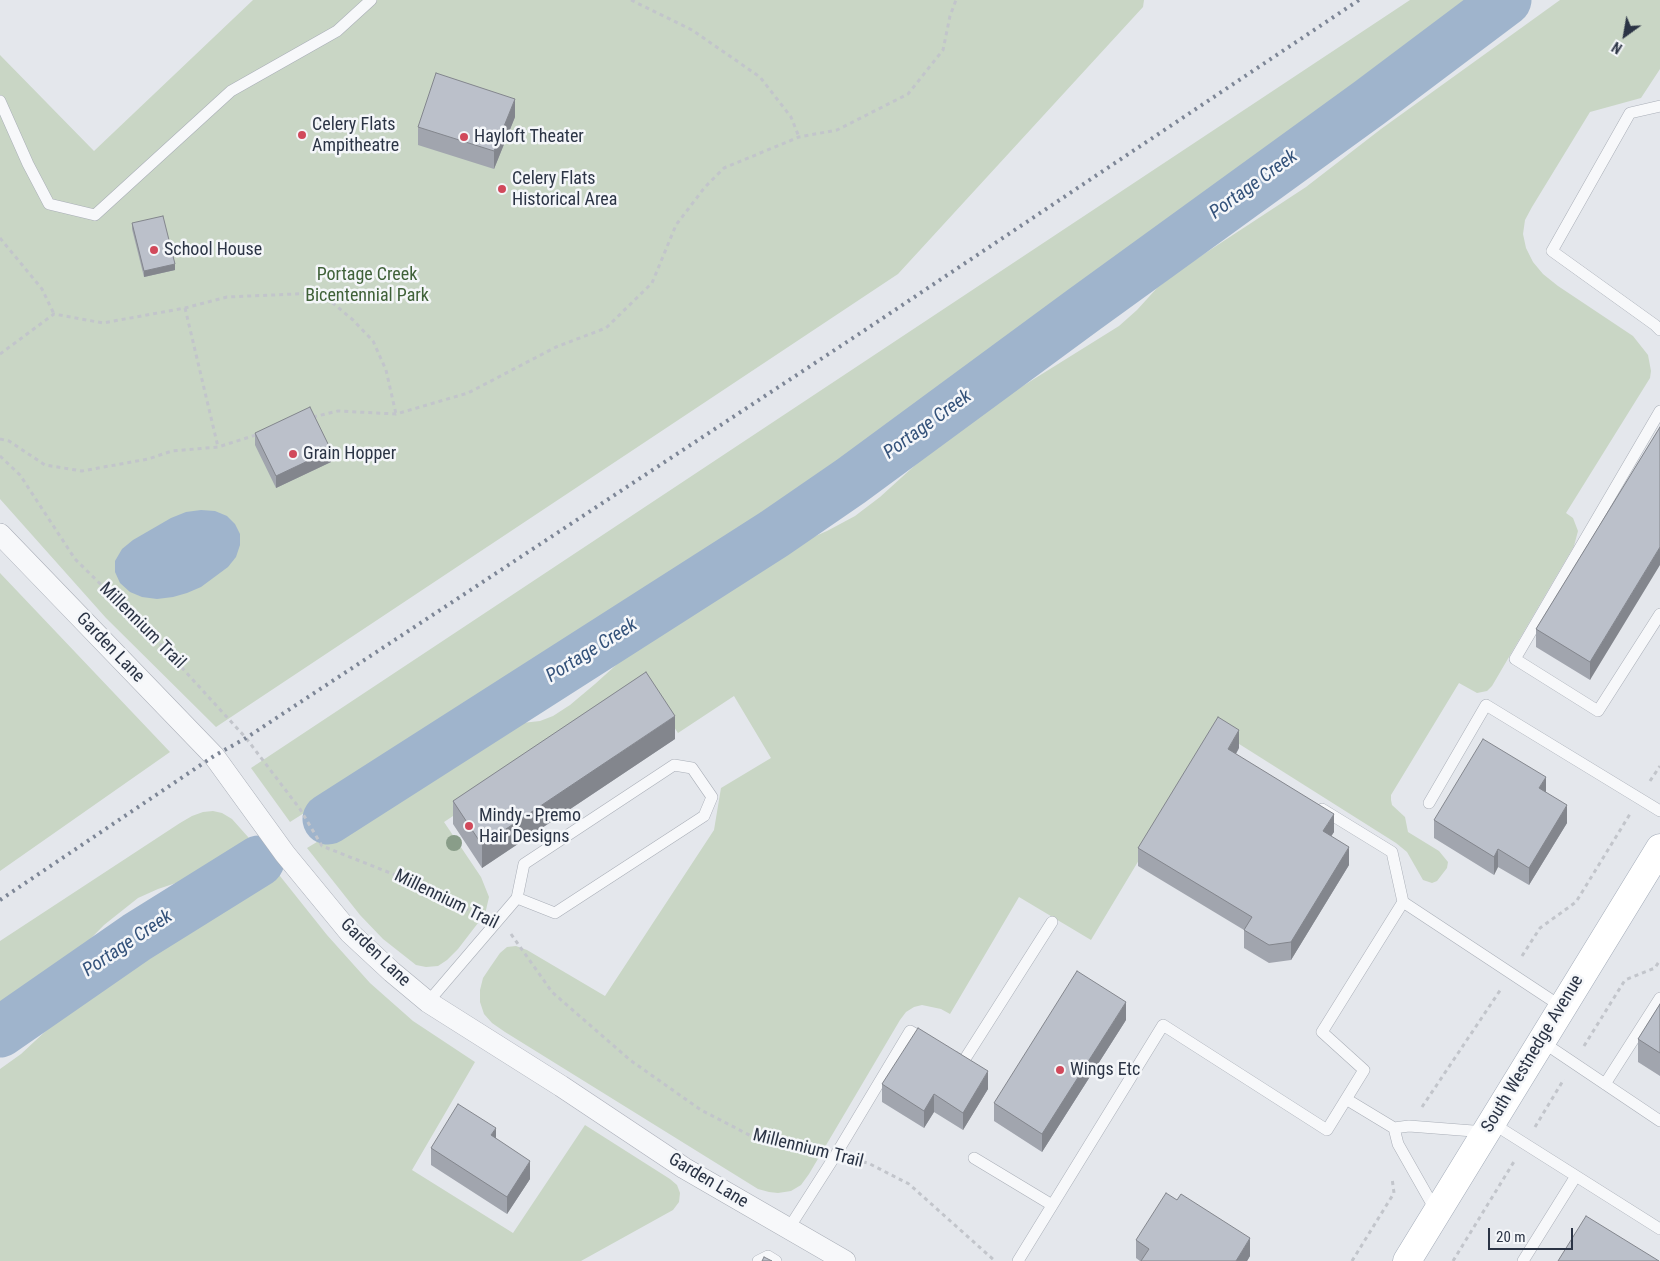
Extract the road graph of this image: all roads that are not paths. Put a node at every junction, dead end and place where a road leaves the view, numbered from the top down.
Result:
1 (371, 0) edge
2 (0, 101) edge
3 (1660, 106) edge
4 (1660, 330) edge
5 (1660, 411) edge
6 (0, 534) edge
7 (1660, 614) edge
8 (1430, 803) dead end
9 (1316, 805) edge
10 (1660, 811) edge
11 (1660, 848) edge
12 (517, 898) junction
13 (1403, 902) junction
14 (1052, 922) dead end
15 (1660, 998) edge
16 (428, 1002) junction
17 (1562, 1007) junction
18 (1541, 1041) junction
19 (1605, 1084) junction
20 (1346, 1099) junction
21 (1660, 1121) edge
22 (1489, 1127) junction
23 (1394, 1128) junction
24 (974, 1158) dead end
25 (1576, 1176) junction
26 (1052, 1205) junction
27 (1436, 1213) junction
28 (789, 1228) junction
29 (1660, 1229) edge
30 (758, 1261) edge
31 (776, 1261) edge
32 (845, 1261) edge
33 (1018, 1261) edge
34 (1407, 1261) edge
35 (1523, 1261) edge

1 - 2 lane
3 - 4 lane
5 - 7 lane
6 - 16 street, Garden Lane
8 - 10 lane
9 - 13 lane
11 - 17 main road, South Westnedge Avenue
12 - 12 lane
12 - 16 lane
13 - 17 lane
13 - 20 lane
14 - 28 lane
15 - 19 lane
16 - 28 street, Garden Lane
17 - 18 main road, South Westnedge Avenue
18 - 19 lane
18 - 22 main road, South Westnedge Avenue
19 - 21 lane
20 - 23 lane
20 - 26 lane
22 - 23 lane
22 - 25 lane
22 - 27 main road, South Westnedge Avenue
23 - 27 lane
24 - 26 lane
25 - 29 lane
25 - 35 lane
26 - 33 lane
27 - 34 main road, South Westnedge Avenue
28 - 32 street, Garden Lane
30 - 31 lane

